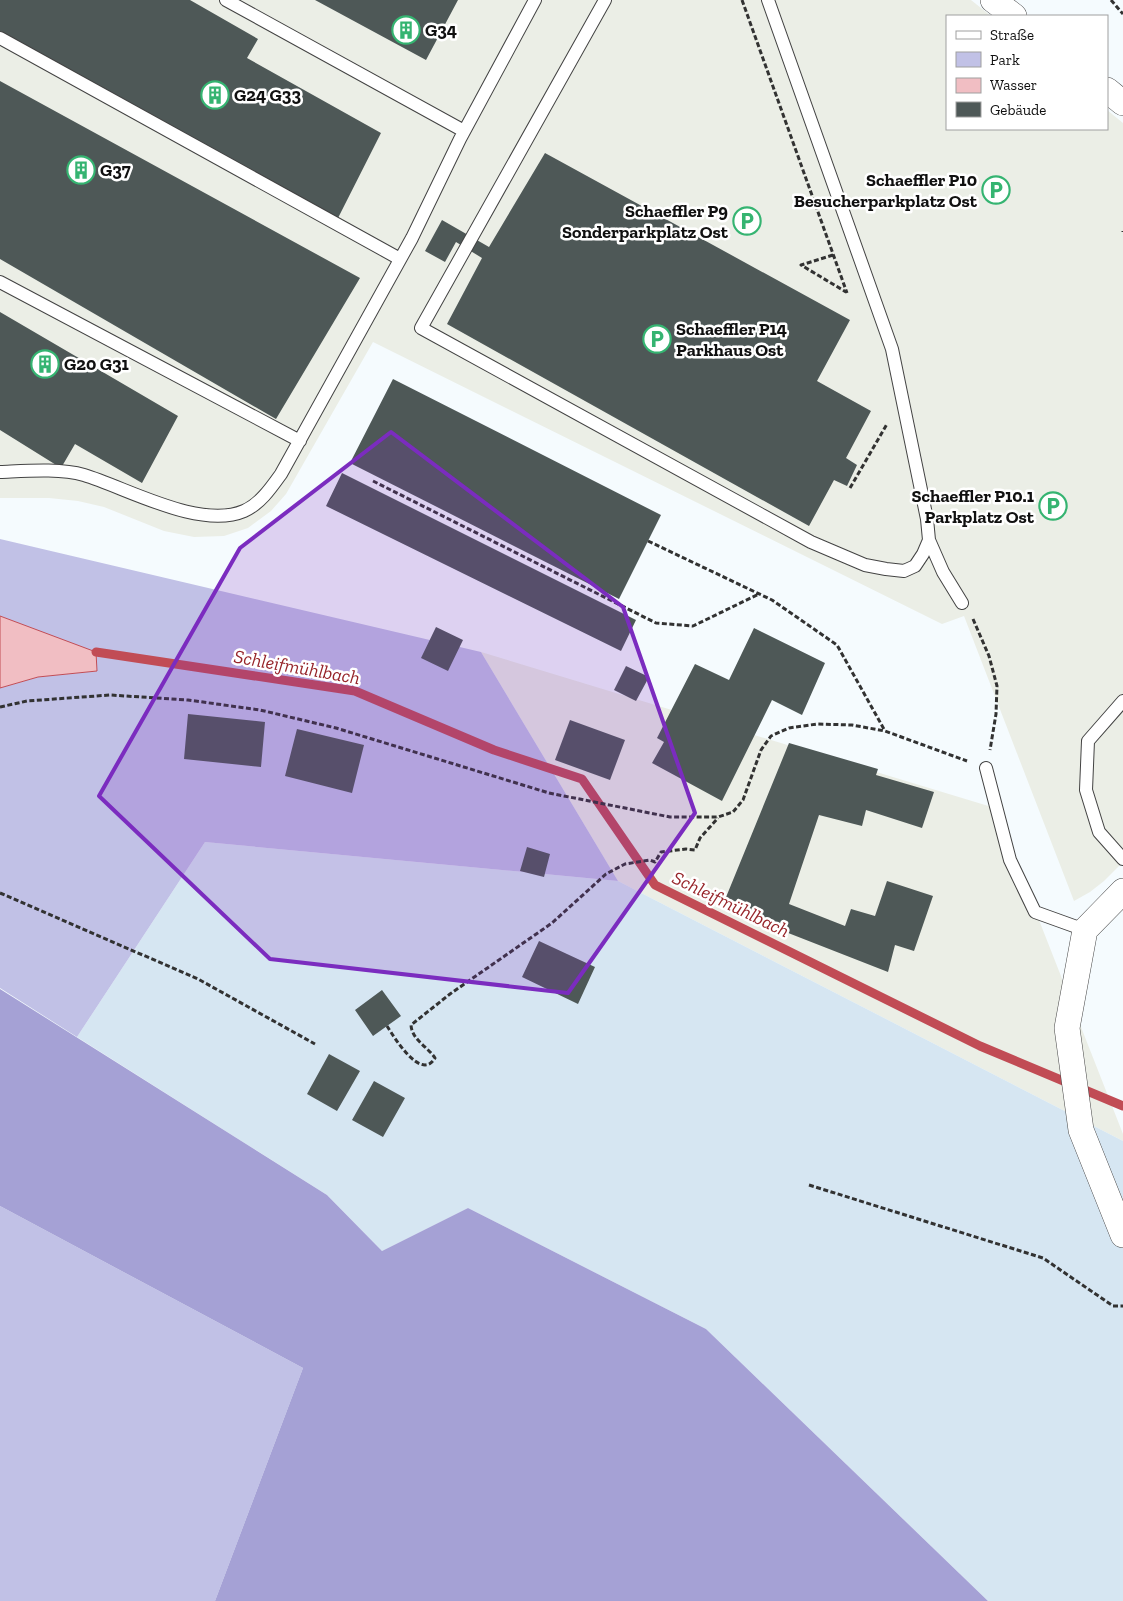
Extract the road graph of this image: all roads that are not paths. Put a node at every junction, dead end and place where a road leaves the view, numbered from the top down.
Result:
1 (226, 0) edge
2 (535, 0) edge
3 (604, 0) edge
4 (768, 0) edge
5 (994, 0) edge
6 (1013, 15) edge
7 (0, 38) edge
8 (1108, 91) edge
9 (1123, 103) edge
10 (464, 130) junction
11 (400, 259) junction
12 (0, 282) edge
13 (300, 441) junction
14 (0, 472) edge
15 (928, 540) junction
16 (962, 603) road end
17 (1123, 701) edge
18 (986, 768) road end
19 (1123, 859) edge
20 (1123, 892) edge
21 (1085, 930) junction
22 (1123, 1235) edge

1 - 10 lane
2 - 10 lane
3 - 15 lane
4 - 15 lane
5 - 6 street
7 - 11 lane
8 - 9 street
10 - 11 lane
11 - 13 lane
12 - 13 lane
13 - 14 lane
15 - 16 lane
17 - 19 lane
18 - 21 lane
20 - 21 street
21 - 22 street

